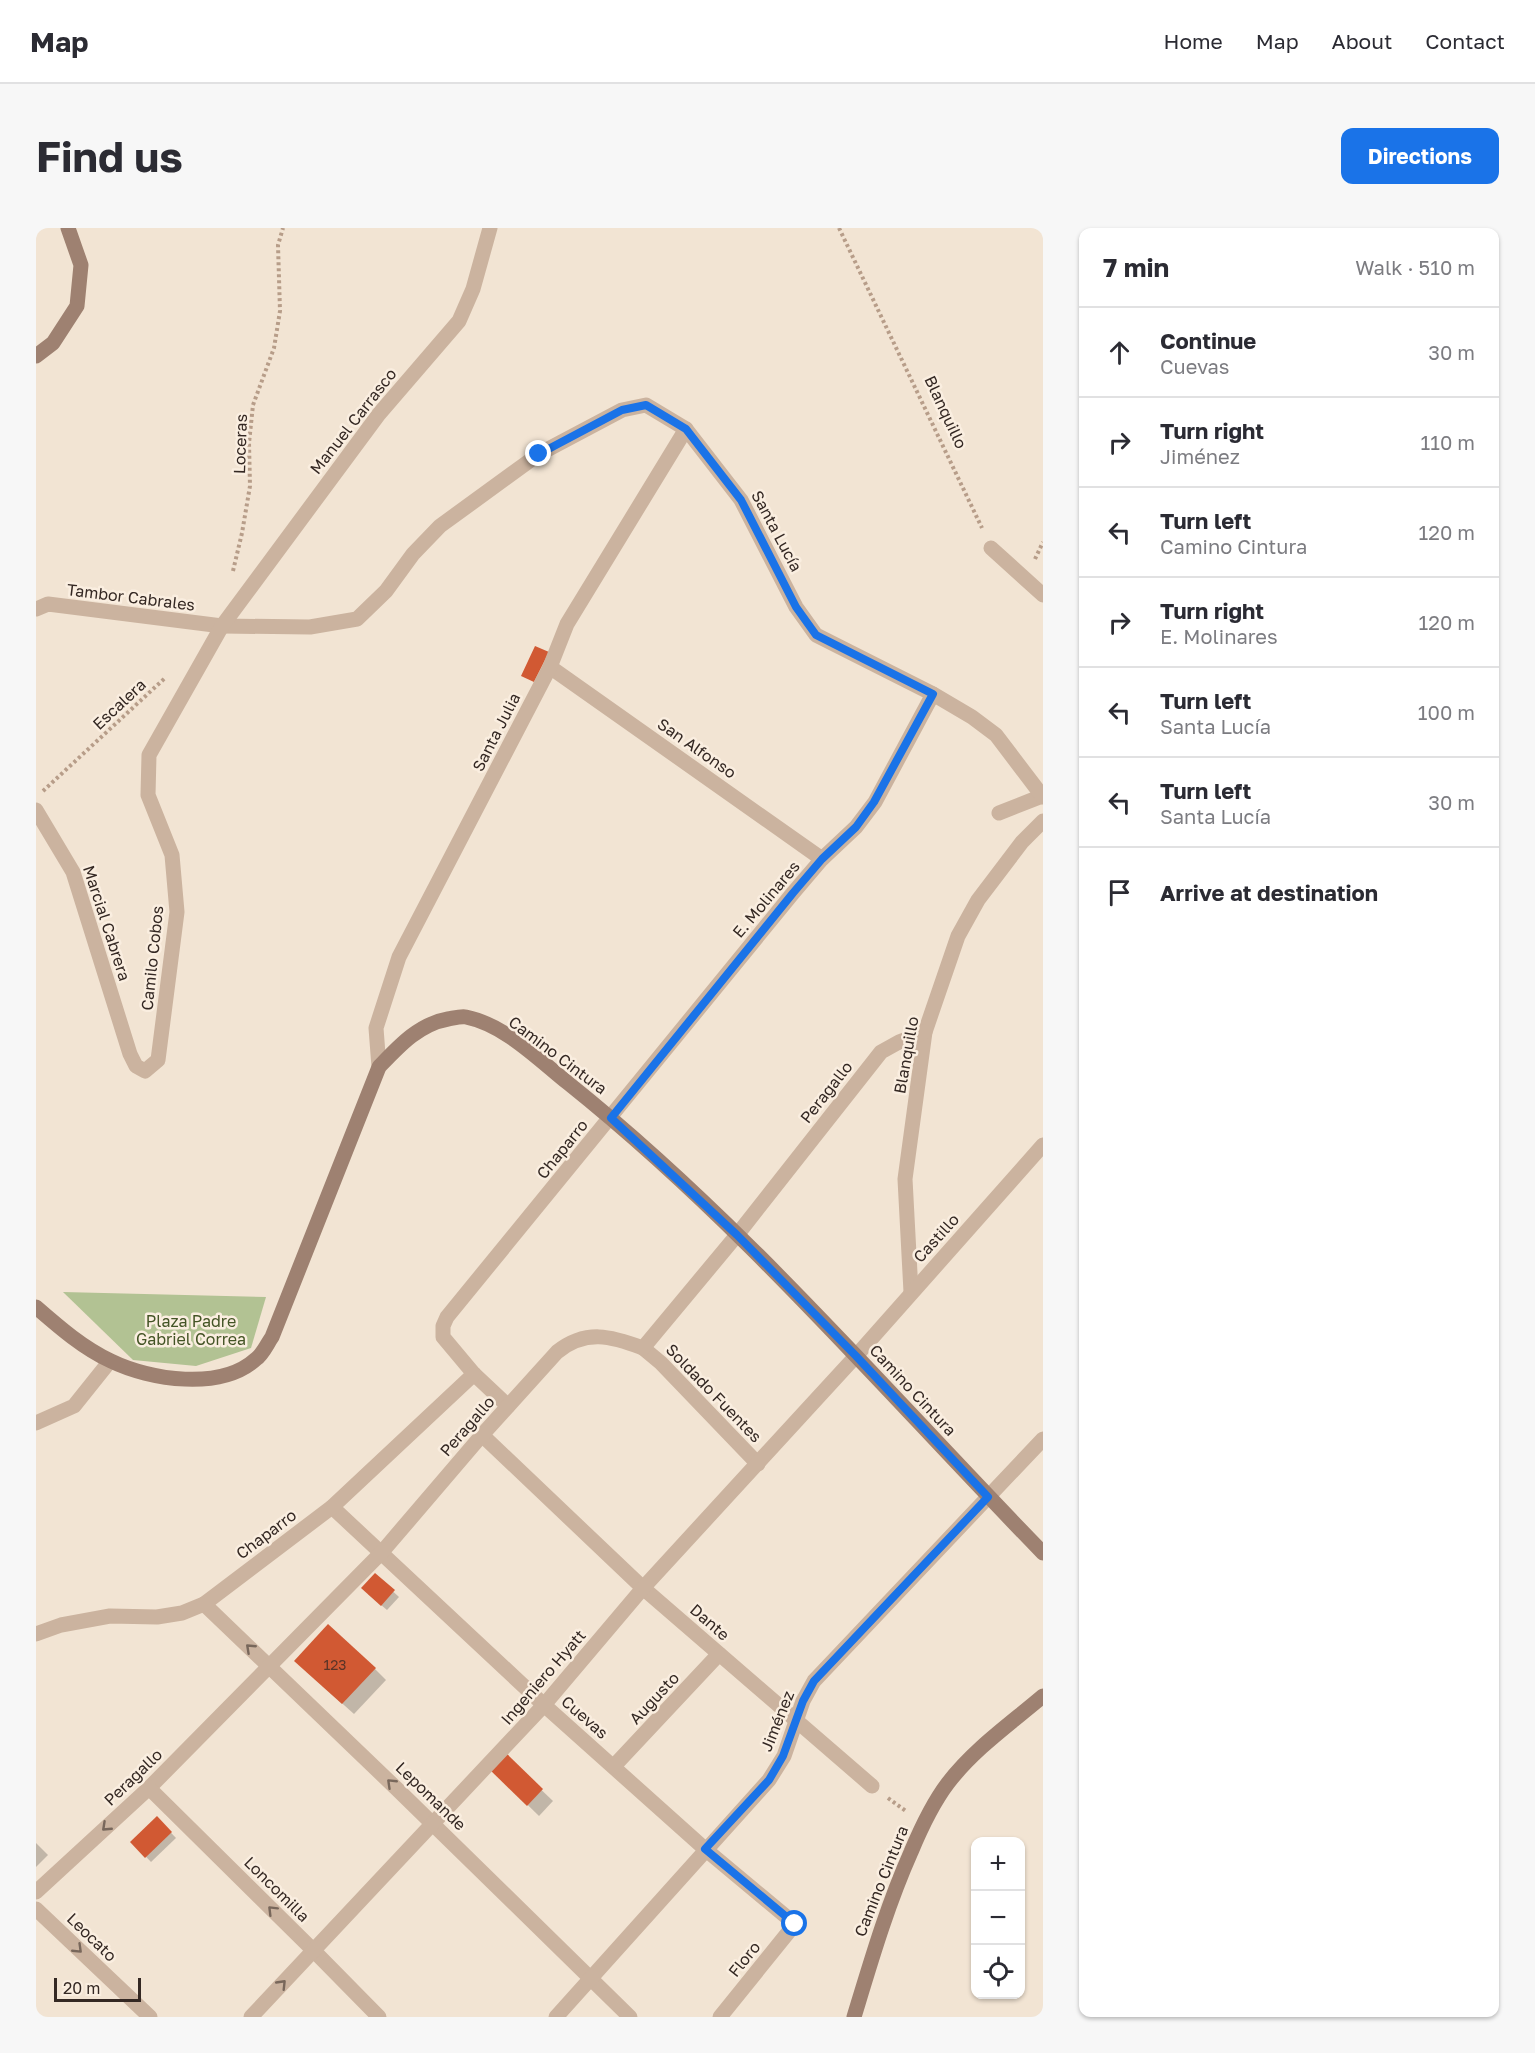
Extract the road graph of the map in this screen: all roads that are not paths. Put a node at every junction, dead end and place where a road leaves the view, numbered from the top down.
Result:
1 (68, 228) edge
2 (490, 228) edge
3 (36, 356) edge
4 (686, 429) junction
5 (991, 548) road end
6 (1043, 595) edge
7 (36, 609) edge
8 (222, 626) junction
9 (550, 667) junction
10 (933, 694) junction
11 (1042, 796) edge
12 (38, 803) edge
13 (999, 813) dead end
14 (1043, 821) edge
15 (822, 859) junction
16 (925, 1032) junction
17 (130, 1054) joint
18 (379, 1067) junction
19 (611, 1118) junction
20 (1043, 1145) edge
21 (737, 1235) junction
22 (911, 1293) junction
23 (36, 1307) edge
24 (644, 1348) junction
25 (856, 1356) junction
26 (110, 1361) junction
27 (474, 1374) junction
28 (507, 1406) junction
29 (36, 1423) edge
30 (482, 1435) junction
31 (1043, 1439) edge
32 (758, 1464) junction
33 (988, 1497) junction
34 (332, 1507) junction
35 (382, 1552) junction
36 (1043, 1552) edge
37 (644, 1588) junction
38 (204, 1604) junction
39 (36, 1634) edge
40 (719, 1654) junction
41 (270, 1666) junction
42 (1043, 1696) edge
43 (544, 1705) junction
44 (796, 1722) junction
45 (614, 1766) junction
46 (872, 1786) road end
47 (149, 1788) junction
48 (433, 1823) junction
49 (705, 1849) junction
50 (36, 1892) edge
51 (36, 1909) edge
52 (795, 1924) joint
53 (314, 1951) junction
54 (590, 1979) junction
55 (150, 2017) edge
56 (251, 2017) edge
57 (379, 2017) edge
58 (556, 2017) edge
59 (630, 2017) edge
60 (720, 2017) edge
61 (854, 2017) edge

1 - 3 main road
2 - 8 street, Manuel Carrasco
4 - 8 street, Santa Lucía
4 - 9 street, Santa Julia
4 - 10 street, Santa Lucía
5 - 6 street
7 - 8 street, Tambor Cabrales
8 - 17 street, Camilo Cobos
9 - 15 street, San Alfonso
9 - 18 street, Santa Julia
10 - 11 street, Santa Lucía
10 - 15 street, E. Molinares
11 - 13 street
12 - 17 street, Marcial Cabrera
14 - 16 street, Blanquillo
15 - 19 street, E. Molinares
16 - 21 street, Peragallo
16 - 22 street, Blanquillo
18 - 19 main road, Camino Cintura
18 - 26 main road, Camino Cintura
19 - 21 main road, Camino Cintura
19 - 27 street, Chaparro
20 - 22 street, Castillo
21 - 24 street, Peragallo
21 - 25 main road, Camino Cintura
22 - 25 street, Castillo
23 - 26 main road, Camino Cintura
24 - 28 street, Peragallo
24 - 32 street, Soldado Fuentes
25 - 32 street, Ingeniero Hyatt
25 - 33 main road, Camino Cintura
26 - 29 street
27 - 28 street, Chaparro
27 - 34 street, Chaparro
28 - 30 street, Peragallo
30 - 35 street, Peragallo
30 - 37 street, Dante
31 - 33 street, Jiménez
32 - 37 street, Ingeniero Hyatt
33 - 36 main road, Camino Cintura
33 - 44 street, Jiménez
34 - 35 street, Cuevas
34 - 38 street, Chaparro
35 - 41 street, Peragallo
35 - 43 street, Cuevas
37 - 40 street, Dante
37 - 43 street, Ingeniero Hyatt
38 - 39 street, Chaparro
41 -> 38 street, Lepomande
40 - 44 street, Dante
40 - 45 street, Augusto
41 - 47 street, Peragallo
48 -> 41 street, Lepomande
42 - 61 main road, Camino Cintura
43 - 45 street, Cuevas
43 - 48 street, Ingeniero Hyatt
44 - 46 street, Dante
44 - 49 street, Jiménez
45 - 49 street, Cuevas
47 -> 50 street, Peragallo
53 -> 47 street, Loncomilla
48 - 53 street, Ingeniero Hyatt
48 - 54 street, Lepomande
49 - 52 street, Cuevas
49 - 54 street, Jiménez
51 -> 55 street, Leocato
52 - 60 street, Floro
56 -> 53 street, Ingeniero Hyatt
53 - 57 street, Loncomilla
54 - 58 street, Jiménez
54 - 59 street, Lepomande

